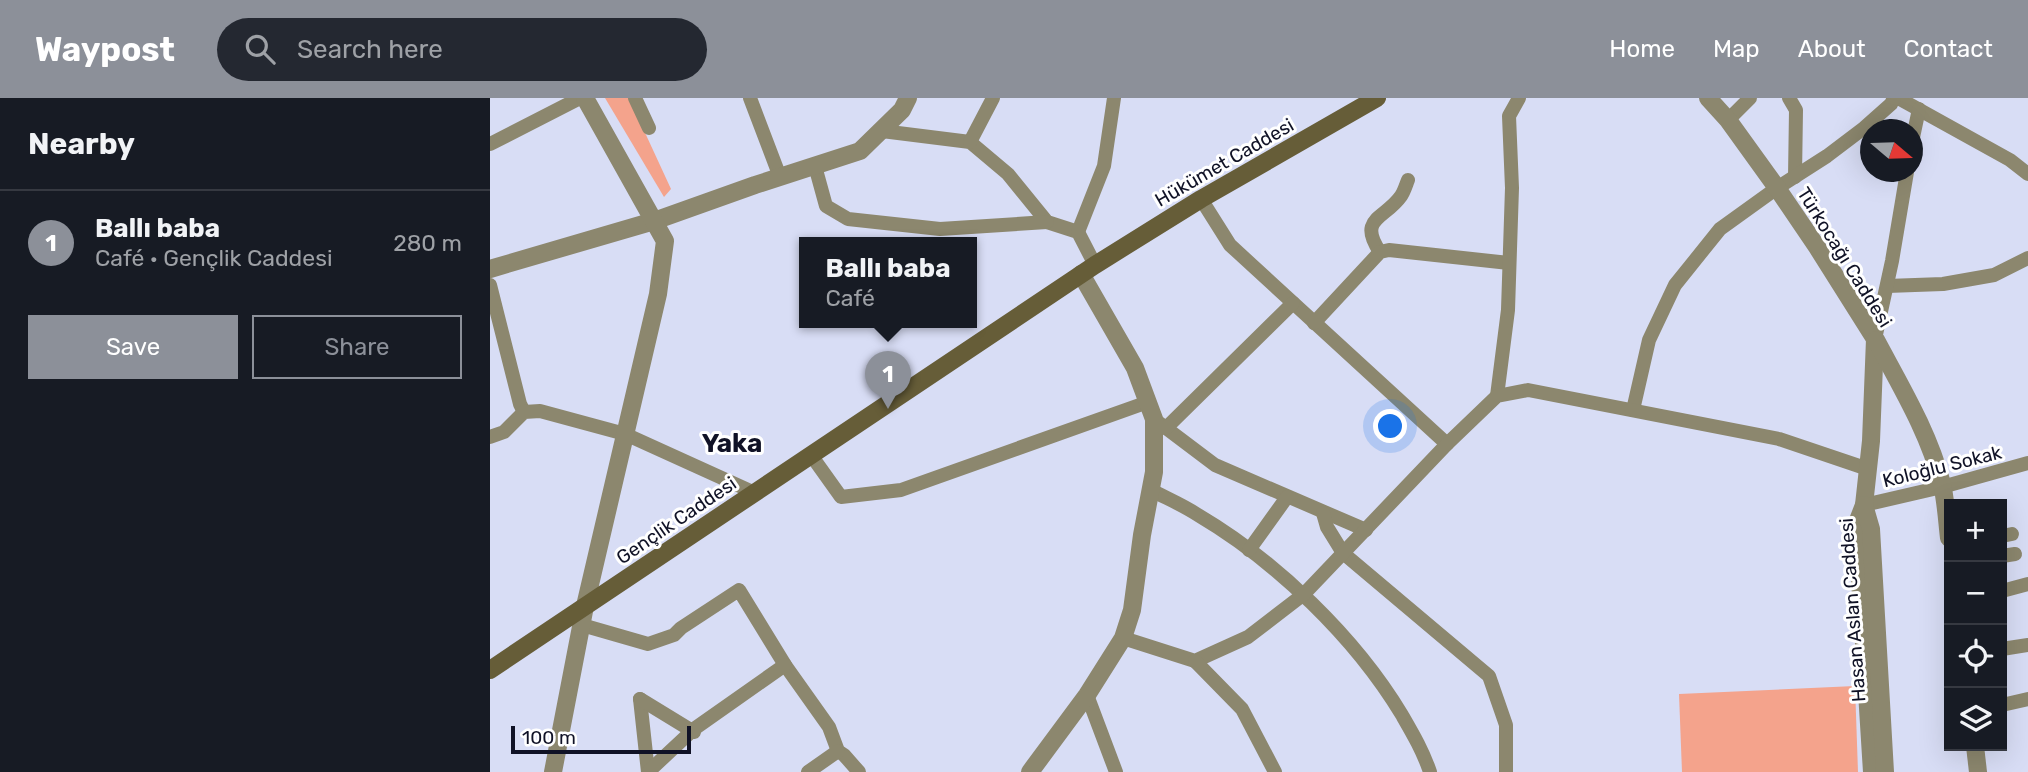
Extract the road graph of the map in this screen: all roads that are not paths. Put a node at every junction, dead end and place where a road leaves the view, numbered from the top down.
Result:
1 (580, 98) edge
2 (585, 98) edge
3 (635, 98) edge
4 (751, 98) edge
5 (908, 98) edge
6 (993, 98) edge
7 (1114, 98) edge
8 (1519, 98) edge
9 (1709, 98) edge
10 (1749, 98) edge
11 (1788, 98) edge
12 (1896, 98) edge
13 (1375, 99) edge
14 (1919, 109) junction
15 (1917, 119) edge
16 (1728, 120) junction
17 (649, 128) dead end
18 (882, 131) junction
19 (970, 142) junction
20 (490, 144) edge
21 (816, 166) junction
22 (2028, 174) edge
23 (780, 177) junction
24 (1795, 177) junction
25 (1408, 180) dead end
26 (1905, 182) edge
27 (1777, 188) junction
28 (1201, 199) junction
29 (654, 221) junction
30 (1046, 222) junction
31 (1078, 232) junction
32 (1380, 252) junction
33 (2028, 258) edge
34 (1510, 264) junction
35 (490, 269) edge
36 (1088, 270) junction
37 (490, 285) edge
38 (1887, 286) junction
39 (1293, 303) junction
40 (1314, 323) junction
41 (1875, 339) junction
42 (1497, 397) junction
43 (1147, 401) junction
44 (1633, 410) junction
45 (524, 412) junction
46 (1160, 424) junction
47 (625, 434) junction
48 (490, 436) edge
49 (1447, 444) junction
50 (811, 455) junction
51 (2028, 463) edge
52 (1868, 469) junction
53 (1942, 487) junction
54 (1151, 490) junction
55 (755, 492) junction
56 (1287, 497) junction
57 (1944, 502) edge
58 (1864, 505) junction
59 (1324, 513) junction
60 (1366, 530) junction
61 (1249, 550) junction
62 (1343, 553) junction
63 (2028, 584) edge
64 (2007, 590) edge
65 (1304, 594) junction
66 (585, 606) junction
67 (582, 625) junction
68 (1123, 638) junction
69 (2028, 645) edge
70 (2007, 648) edge
71 (1195, 661) junction
72 (785, 665) junction
73 (490, 670) edge
74 (1087, 695) junction
75 (2028, 699) edge
76 (2007, 704) edge
77 (694, 732) junction
78 (838, 751) junction
79 (1976, 751) edge
80 (554, 772) edge
81 (808, 772) edge
82 (859, 772) edge
83 (1030, 772) edge
84 (1116, 772) edge
85 (1275, 772) edge
86 (1430, 772) edge
87 (1506, 772) edge
88 (1872, 772) edge
89 (1885, 772) edge
90 (1978, 772) edge

1 - 20 street
2 - 29 street
3 - 17 street
4 - 23 street
5 - 18 street
6 - 19 street
7 - 31 street
8 - 34 street
9 - 16 street, Türkocağı Caddesi
10 - 16 street
11 - 24 street
12 - 14 street
12 - 24 street
13 - 28 main road, Hükümet Caddesi
14 - 15 street
14 - 22 street
16 - 27 street, Türkocağı Caddesi
18 - 19 street
18 - 21 street
19 - 30 street
21 - 23 street
21 - 30 street
23 - 29 street
24 - 27 street
25 - 32 street
26 - 38 street
27 - 41 street, Türkocağı Caddesi
27 - 44 street
28 - 36 main road, Hükümet Caddesi
28 - 39 street
29 - 35 street
29 - 47 street
30 - 31 street
31 - 36 street
32 - 34 street
32 - 40 street
33 - 38 street
34 - 42 street
36 - 43 street
36 - 50 main road, Gençlik Caddesi
37 - 45 street
38 - 41 street
39 - 40 street
39 - 46 street
40 - 49 street
41 - 52 street, Türkocağı Caddesi
41 - 53 street
42 - 44 street
42 - 49 street
43 - 46 street
43 - 50 street
44 - 52 street
45 - 47 street
45 - 48 street
46 - 54 street
46 - 56 street
47 - 55 street
47 - 66 street
49 - 60 street
50 - 55 main road, Gençlik Caddesi
51 - 53 street, Koloğlu Sokak
52 - 58 street, Türkocağı Caddesi
53 - 57 street
53 - 58 street, Koloğlu Sokak
54 - 61 street
54 - 68 street
55 - 66 main road, Gençlik Caddesi
56 - 59 street
56 - 61 street
58 - 88 street, Hasan Aslan Caddesi
58 - 89 street, Hasan Aslan Caddesi
59 - 60 street
59 - 62 street
60 - 62 street
61 - 65 street
62 - 65 street
62 - 87 street
63 - 64 street
65 - 71 street
65 - 86 street
66 - 67 street
66 - 73 main road, Gençlik Caddesi
67 - 72 street
67 - 80 street
68 - 71 street
68 - 74 street
69 - 70 street
71 - 85 street
72 - 77 street
72 - 78 street
74 - 83 street
74 - 84 street
75 - 76 street
77 - 77 street
78 - 81 street
78 - 82 street
79 - 90 street

